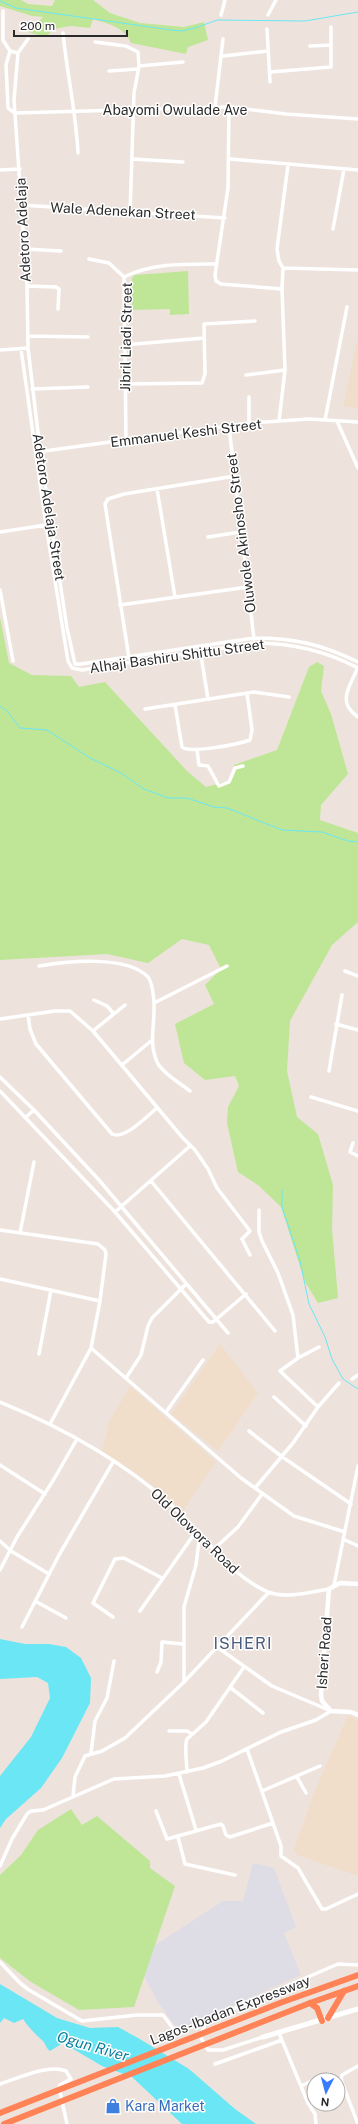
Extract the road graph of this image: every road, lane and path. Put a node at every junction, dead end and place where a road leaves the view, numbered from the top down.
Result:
1 (226, 0) edge
2 (276, 0) edge
3 (3, 11) dead end
4 (268, 15) dead end
5 (221, 16) dead end
6 (331, 27) dead end
7 (267, 29) dead end
8 (62, 33) dead end
9 (28, 39) dead end
10 (223, 39) dead end
11 (95, 42) dead end
12 (331, 45) junction
13 (310, 46) dead end
14 (10, 51) junction
15 (268, 51) junction
16 (18, 53) junction
17 (222, 56) junction
18 (183, 62) dead end
19 (139, 68) junction
20 (109, 71) dead end
21 (270, 72) junction
22 (270, 82) dead end
23 (215, 107) junction
24 (229, 107) junction
25 (134, 108) junction
26 (75, 110) junction
27 (15, 113) junction
28 (358, 118) edge
29 (78, 153) dead end
30 (132, 159) junction
31 (230, 160) junction
32 (183, 162) dead end
33 (288, 165) junction
34 (20, 169) junction
35 (344, 169) junction
36 (0, 170) edge
37 (358, 170) edge
38 (21, 205) junction
39 (130, 213) junction
40 (225, 218) junction
41 (333, 230) dead end
42 (25, 249) junction
43 (61, 251) dead end
44 (89, 259) dead end
45 (215, 264) junction
46 (283, 268) junction
47 (358, 270) edge
48 (124, 277) junction
49 (27, 286) junction
50 (282, 289) junction
51 (347, 307) dead end
52 (58, 309) dead end
53 (255, 321) dead end
54 (28, 336) junction
55 (88, 337) dead end
56 (204, 338) junction
57 (124, 345) junction
58 (28, 348) junction
59 (21, 349) junction
60 (0, 350) edge
61 (285, 370) junction
62 (246, 375) dead end
63 (125, 384) junction
64 (88, 387) dead end
65 (32, 389) junction
66 (249, 397) dead end
67 (325, 420) junction
68 (279, 421) junction
69 (337, 421) junction
70 (358, 422) edge
71 (249, 424) junction
72 (229, 427) junction
73 (126, 440) junction
74 (35, 452) junction
75 (40, 452) junction
76 (358, 468) edge
77 (235, 476) junction
78 (157, 489) junction
79 (46, 525) junction
80 (51, 525) junction
81 (0, 532) edge
82 (241, 532) junction
83 (208, 537) dead end
84 (248, 587) junction
85 (0, 590) edge
86 (175, 597) junction
87 (120, 605) junction
88 (254, 638) junction
89 (254, 643) junction
90 (200, 646) junction
91 (201, 651) junction
92 (129, 657) junction
93 (13, 661) dead end
94 (130, 662) junction
95 (358, 662) edge
96 (76, 664) junction
97 (72, 668) junction
98 (358, 668) edge
99 (247, 693) junction
100 (289, 697) dead end
101 (208, 699) junction
102 (174, 704) junction
103 (145, 709) dead end
104 (358, 716) edge
105 (197, 750) junction
106 (243, 766) dead end
107 (39, 966) dead end
108 (227, 966) dead end
109 (345, 971) dead end
110 (358, 976) edge
111 (342, 995) dead end
112 (94, 1000) dead end
113 (154, 1003) junction
114 (125, 1005) dead end
115 (114, 1014) junction
116 (28, 1015) junction
117 (0, 1019) edge
118 (336, 1024) junction
119 (358, 1030) edge
120 (93, 1031) junction
121 (151, 1041) junction
122 (122, 1065) junction
123 (329, 1071) dead end
124 (0, 1077) edge
125 (0, 1091) edge
126 (190, 1091) dead end
127 (311, 1097) dead end
128 (157, 1108) junction
129 (34, 1110) junction
130 (358, 1112) edge
131 (26, 1117) junction
132 (353, 1143) dead end
133 (190, 1146) junction
134 (358, 1156) edge
135 (34, 1162) dead end
136 (151, 1181) junction
137 (121, 1206) junction
138 (259, 1210) dead end
139 (116, 1212) junction
140 (0, 1230) edge
141 (20, 1233) junction
142 (250, 1255) dead end
143 (0, 1279) edge
144 (186, 1284) junction
145 (50, 1290) junction
146 (180, 1290) junction
147 (246, 1294) junction
148 (100, 1301) junction
149 (217, 1319) junction
150 (275, 1331) dead end
151 (228, 1333) dead end
152 (319, 1347) dead end
153 (91, 1348) junction
154 (39, 1354) dead end
155 (298, 1358) junction
156 (203, 1360) dead end
157 (358, 1375) edge
158 (126, 1378) junction
159 (352, 1379) dead end
160 (339, 1383) dead end
161 (274, 1397) dead end
162 (0, 1402) edge
163 (318, 1407) junction
164 (166, 1412) junction
165 (50, 1424) junction
166 (306, 1426) junction
167 (249, 1430) dead end
168 (77, 1439) junction
169 (281, 1456) junction
170 (113, 1462) junction
171 (0, 1465) edge
172 (358, 1466) edge
173 (254, 1488) junction
174 (44, 1494) junction
175 (262, 1494) junction
176 (353, 1495) junction
177 (358, 1496) edge
178 (351, 1504) junction
179 (198, 1532) junction
180 (345, 1532) junction
181 (344, 1539) junction
182 (0, 1541) edge
183 (358, 1546) edge
184 (214, 1549) junction
185 (11, 1551) junction
186 (0, 1570) edge
187 (49, 1574) junction
188 (162, 1578) junction
189 (358, 1584) edge
190 (334, 1585) junction
191 (329, 1588) junction
192 (269, 1592) junction
193 (34, 1601) junction
194 (140, 1611) dead end
195 (113, 1617) dead end
196 (66, 1618) dead end
197 (22, 1627) dead end
198 (183, 1644) junction
199 (217, 1647) junction
200 (114, 1661) dead end
201 (244, 1667) junction
202 (157, 1672) dead end
203 (184, 1682) junction
204 (231, 1688) junction
205 (331, 1711) junction
206 (263, 1713) dead end
207 (358, 1715) edge
208 (169, 1731) dead end
209 (192, 1734) junction
210 (247, 1749) junction
211 (91, 1753) junction
212 (320, 1766) dead end
213 (187, 1772) junction
214 (179, 1774) junction
215 (297, 1776) junction
216 (262, 1791) junction
217 (306, 1793) dead end
218 (73, 1796) junction
219 (156, 1811) dead end
220 (273, 1823) junction
221 (196, 1830) junction
222 (178, 1837) junction
223 (0, 1866) edge
224 (236, 1875) dead end
225 (358, 1894) edge
226 (0, 1962) edge
227 (358, 1965) edge
228 (358, 1975) edge
229 (358, 1986) edge
230 (344, 1991) junction
231 (310, 2004) junction
232 (358, 2009) edge
233 (328, 2018) junction
234 (322, 2021) junction
235 (206, 2022) junction
236 (279, 2033) junction
237 (264, 2036) joint
238 (282, 2040) junction
239 (215, 2064) dead end
240 (358, 2066) edge
241 (0, 2084) edge
242 (306, 2084) edge
243 (301, 2086) junction
244 (0, 2113) edge
245 (4, 2124) edge
246 (67, 2124) edge
247 (316, 2124) edge
248 (358, 2124) edge

1 - 5 street
2 - 4 street
3 - 14 street
6 - 12 street
7 - 15 street
8 - 26 street
9 - 16 street
10 - 17 street
11 - 19 street
12 - 13 street
12 - 21 street
14 - 16 street
14 - 27 street
15 - 17 street
15 - 21 street
16 - 27 street, Adetoro Adelaja
17 - 23 street
18 - 19 street
19 - 20 street
19 - 25 street
21 - 22 street
23 - 24 street, Abayomi Owulade Ave
23 - 25 street, Abayomi Owulade Ave
24 - 28 street, Abayomi Owulade Ave
24 - 31 street
25 - 26 street, Abayomi Owulade Ave
25 - 30 street
26 - 27 street, Abayomi Owulade Ave
26 - 29 street
27 - 34 street, Adetoro Adelaja
30 - 32 street
30 - 39 street
31 - 33 street
31 - 40 street
33 - 35 street
33 - 46 street
34 - 36 street
34 - 38 street, Adetoro Adelaja
35 - 37 street
35 - 41 street
38 - 39 street, Wale Adenekan Street
38 - 42 street, Adetoro Adelaja
39 - 40 street, Wale Adenekan Street
40 - 45 street
42 - 43 street
42 - 49 street, Adetoro Adelaja
44 - 48 street
45 - 48 street, Jibril Liadi Street
45 - 50 street
46 - 47 street
46 - 50 street
48 - 57 street, Jibril Liadi Street
49 - 52 street
49 - 54 street, Adetoro Adelaja
50 - 61 street
51 - 67 street
53 - 56 street
54 - 55 street
54 - 58 street, Adetoro Adelaja
56 - 57 street
56 - 63 street
57 - 63 street, Jibril Liadi Street
58 - 59 street
58 - 65 street, Adetoro Adelaja Street
59 - 60 street
59 - 74 street
61 - 62 street
61 - 68 street
63 - 73 street, Jibril Liadi Street
64 - 65 street
65 - 75 street, Adetoro Adelaja Street
66 - 71 street
67 - 68 street, Emmanuel Keshi Street
67 - 69 street, Emmanuel Keshi Street
68 - 71 street, Emmanuel Keshi Street
69 - 70 street, Emmanuel Keshi Street
69 - 76 street
71 - 72 street, Emmanuel Keshi Street
72 - 73 street, Emmanuel Keshi Street
72 - 77 street, Oluwole Akinosho Street
73 - 75 street, Emmanuel Keshi Street
74 - 75 street, Emmanuel Keshi Street
74 - 79 street
75 - 80 street, Adetoro Adelaja Street
77 - 78 street
77 - 82 street, Oluwole Akinosho Street
78 - 86 street
78 - 87 street
79 - 80 street
79 - 81 street
79 - 97 street, Alhaji Bashiru Shittu Street
80 - 96 street, Adetoro Adelaja Street
82 - 83 street
82 - 84 street, Oluwole Akinosho Street
84 - 86 street
84 - 88 street, Oluwole Akinosho Street
85 - 93 street
86 - 87 street
87 - 92 street
88 - 89 street, Oluwole Akinosho Street
88 - 90 street, Alhaji Bashiru Shittu Street
88 - 95 street, Alhaji Bashiru Shittu Street
89 - 91 street, Alhaji Bashiru Shittu Street
89 - 98 street, Alhaji Bashiru Shittu Street
90 - 91 street
90 - 92 street, Alhaji Bashiru Shittu Street
91 - 94 street, Alhaji Bashiru Shittu Street
91 - 101 street
92 - 94 street
92 - 96 street, Alhaji Bashiru Shittu Street
94 - 97 street, Alhaji Bashiru Shittu Street
96 - 97 street
98 - 104 street
99 - 100 street
99 - 101 street
99 - 105 street
101 - 102 street
102 - 103 street
102 - 105 street
105 - 106 street
107 - 113 street
108 - 113 street
109 - 110 street
111 - 118 street
112 - 115 street
113 - 121 street
114 - 115 street
115 - 120 street
116 - 117 street
116 - 120 street
116 - 128 street
118 - 119 street
118 - 123 street
120 - 122 street
121 - 122 street
121 - 126 street
122 - 128 street
124 - 129 street
125 - 131 street
127 - 130 street
128 - 133 street
129 - 131 street
129 - 137 street
131 - 139 street
132 - 134 street
133 - 136 street
133 - 142 street
135 - 141 street
136 - 137 street
136 - 147 street
137 - 139 street
137 - 144 street
138 - 155 street
139 - 146 street
140 - 141 street
141 - 148 street
143 - 145 street
144 - 146 street
144 - 149 street
145 - 148 street
145 - 154 street
146 - 149 street
146 - 158 street
147 - 149 street
147 - 150 street
148 - 153 street
149 - 151 street
152 - 155 street
153 - 158 street
153 - 165 street
155 - 163 street
156 - 164 street
157 - 159 street
158 - 164 street
160 - 163 street
161 - 166 street
162 - 165 street, Old Olowora Road
163 - 166 street
164 - 173 street
165 - 168 street, Old Olowora Road
166 - 169 street
167 - 169 street
168 - 170 street, Old Olowora Road
168 - 174 street
169 - 173 street
169 - 178 street
170 - 179 street, Old Olowora Road
170 - 187 street
171 - 174 street
172 - 176 street
173 - 175 street
174 - 185 street
175 - 180 street
175 - 184 street
176 - 177 street
176 - 178 street
178 - 180 street
179 - 184 street, Old Olowora Road
179 - 188 street
179 - 198 street
180 - 181 street
181 - 183 street
181 - 190 street
182 - 185 street
184 - 192 street, Old Olowora Road
185 - 186 street
185 - 187 street
187 - 193 street
188 - 194 street
188 - 195 street
189 - 190 street, Old Olowora Road
190 - 191 street, Old Olowora Road
191 - 192 street, Old Olowora Road
191 - 205 street, Isheri Road
192 - 199 street
193 - 196 street
193 - 197 street
198 - 202 street
198 - 203 street
199 - 201 street
199 - 203 street
200 - 211 street
201 - 204 street
201 - 205 street
203 - 211 street
204 - 206 street
204 - 209 street
205 - 207 street
205 - 210 street
208 - 209 street
209 - 213 street
210 - 213 street
210 - 216 street
211 - 218 street
212 - 215 street
213 - 214 street
214 - 218 street
214 - 221 street
215 - 216 street
215 - 217 street
216 - 220 street
218 - 223 street
219 - 222 street
220 - 221 street
220 - 225 street
221 - 222 street
222 - 224 street
226 - 235 street
227 - 235 street
228 - 244 highway, Lagos-Ibadan Expressway
229 - 230 highway, Lagos-Ibadan Expressway
230 - 231 highway, Lagos-Ibadan Expressway
230 - 233 highway
231 - 234 highway
231 - 245 highway, Lagos-Ibadan Expressway
232 - 233 main road
233 - 234 main road
234 - 236 main road
235 - 237 street
236 - 237 main road
236 - 238 street
238 - 239 street
238 - 243 street
240 - 248 street
241 - 246 street
242 - 243 street
243 - 247 street

